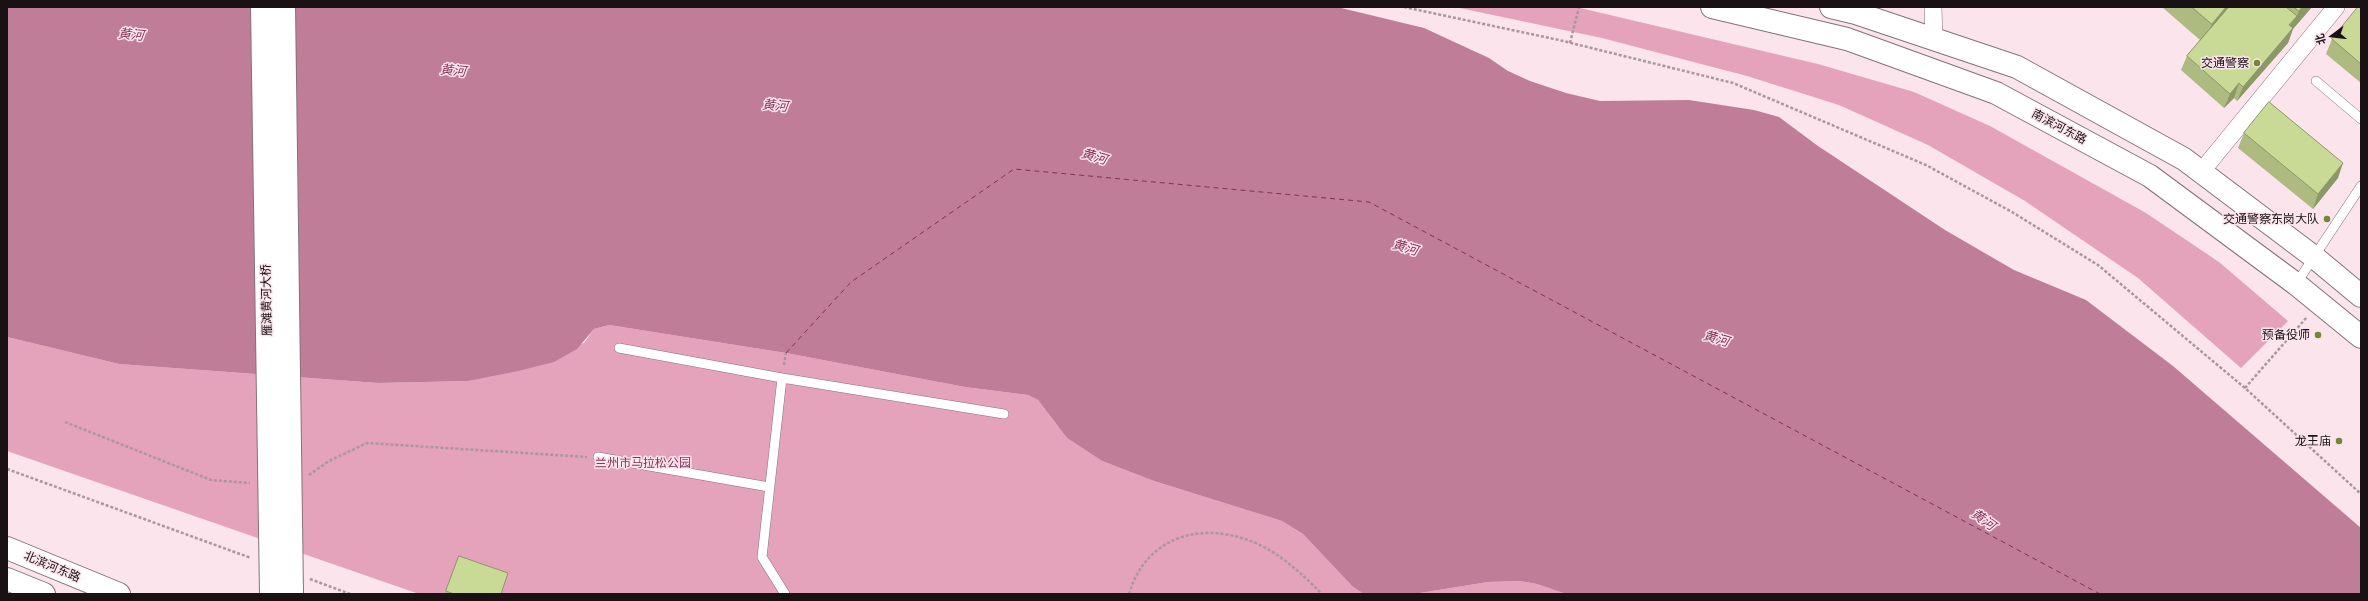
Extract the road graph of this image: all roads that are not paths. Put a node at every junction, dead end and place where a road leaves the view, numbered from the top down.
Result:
1 (262, 7) edge
2 (284, 7) edge
3 (1712, 7) edge
4 (1831, 7) edge
5 (1933, 7) edge
6 (2336, 7) edge
7 (1934, 39) junction
8 (2316, 81) dead end
9 (2361, 119) edge
10 (2200, 172) junction
11 (2361, 186) edge
12 (2314, 257) junction
13 (2296, 284) junction
14 (2361, 296) edge
15 (2361, 337) edge
16 (619, 348) dead end
17 (782, 378) junction
18 (1004, 414) dead end
19 (598, 457) road end
20 (769, 487) junction
21 (7, 548) edge
22 (7, 580) edge
23 (92, 590) edge
24 (44, 594) edge
25 (119, 594) edge
26 (271, 594) edge
27 (292, 594) edge
28 (785, 594) edge

1 - 26 main road, 雁滩黄河大桥, bridge
2 - 27 main road, 雁滩黄河大桥, bridge
3 - 13 main road, 南滨河东路
4 - 7 main road
5 - 7 street
6 - 10 street
7 - 10 main road
8 - 9 lane
10 - 12 main road
11 - 12 lane
12 - 13 lane
12 - 14 main road
13 - 15 main road, 南滨河东路
16 - 17 lane
17 - 18 lane
17 - 20 lane
19 - 20 lane
20 - 28 lane
21 - 23 main road, 北滨河东路
22 - 24 main road
23 - 25 main road, 北滨河东路

